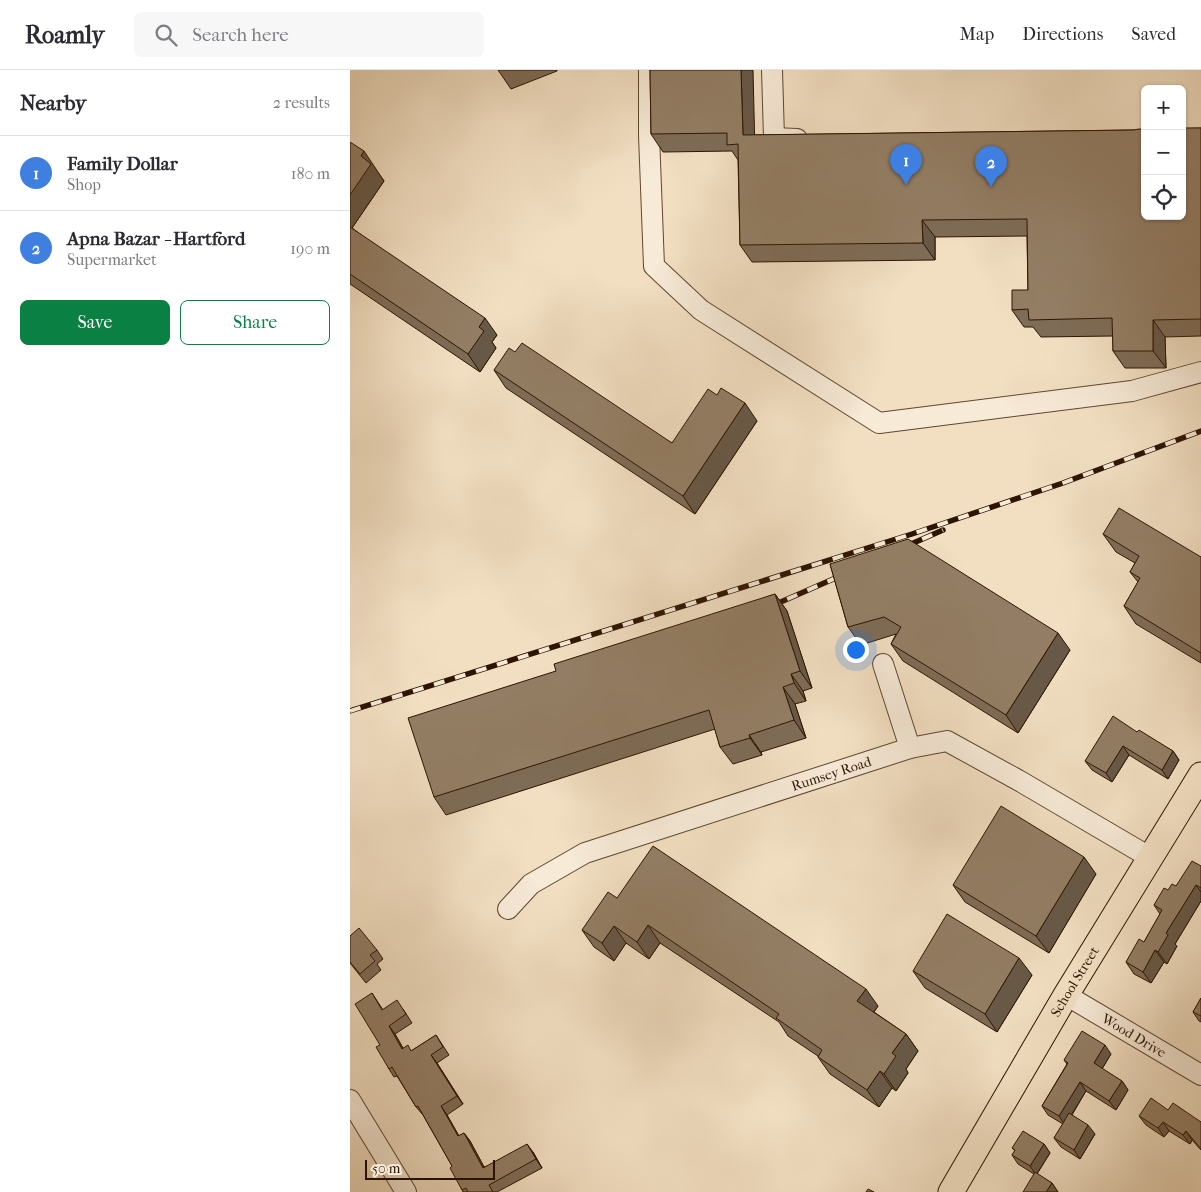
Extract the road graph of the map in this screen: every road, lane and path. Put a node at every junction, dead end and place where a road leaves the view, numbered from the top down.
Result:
1 (649, 70) edge
2 (772, 70) edge
3 (819, 139) edge
4 (1201, 372) edge
5 (884, 664) dead end
6 (910, 748) junction
7 (1201, 774) edge
8 (1151, 858) junction
9 (508, 909) dead end
10 (1066, 995) junction
11 (1201, 1075) edge
12 (350, 1100) edge
13 (406, 1192) edge
14 (951, 1192) edge

1 - 4 street
2 - 3 street
5 - 6 street
6 - 8 street, Rumsey Road
6 - 9 street, Rumsey Road
7 - 8 main road, School Street
8 - 10 main road, School Street
10 - 11 street, Wood Drive
10 - 14 main road, School Street
12 - 13 street

